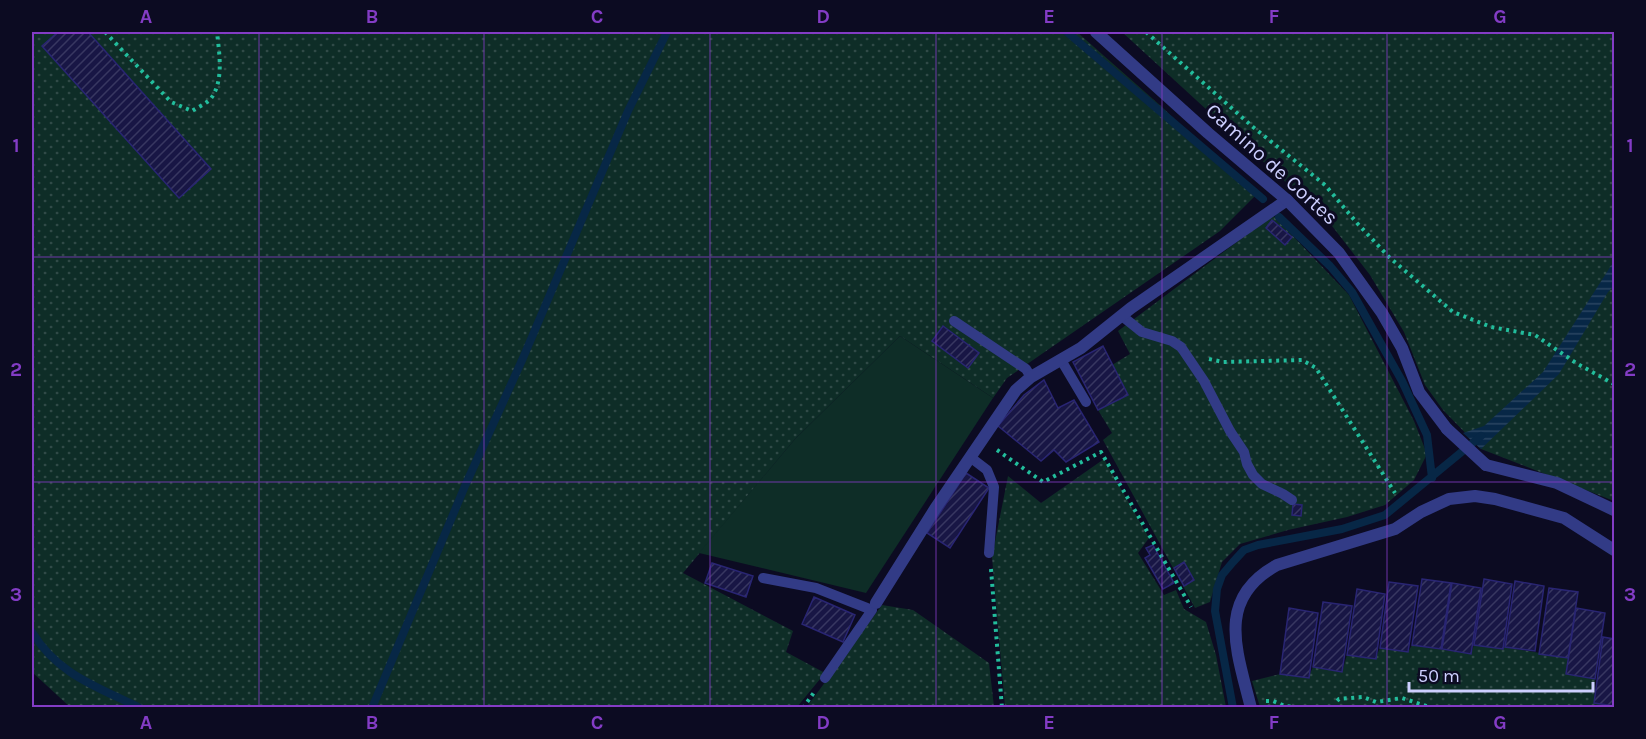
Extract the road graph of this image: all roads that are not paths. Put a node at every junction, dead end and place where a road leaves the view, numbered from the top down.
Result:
1 (1096, 32) edge
2 (1287, 200) junction
3 (1122, 316) junction
4 (954, 321) dead end
5 (1061, 360) junction
6 (1031, 377) junction
7 (1086, 402) dead end
8 (970, 457) junction
9 (1293, 500) dead end
10 (1614, 510) edge
11 (1614, 550) edge
12 (989, 553) road end
13 (763, 578) dead end
14 (874, 607) junction
15 (825, 678) dead end
16 (1251, 706) edge

1 - 2 street, Camino de Cortes
2 - 3 street
2 - 10 street, Camino de Cortes
3 - 5 street
3 - 9 lane
4 - 6 lane
5 - 6 street
5 - 7 lane
6 - 8 street
8 - 12 lane
8 - 14 street
11 - 16 street
13 - 14 lane
14 - 15 lane

